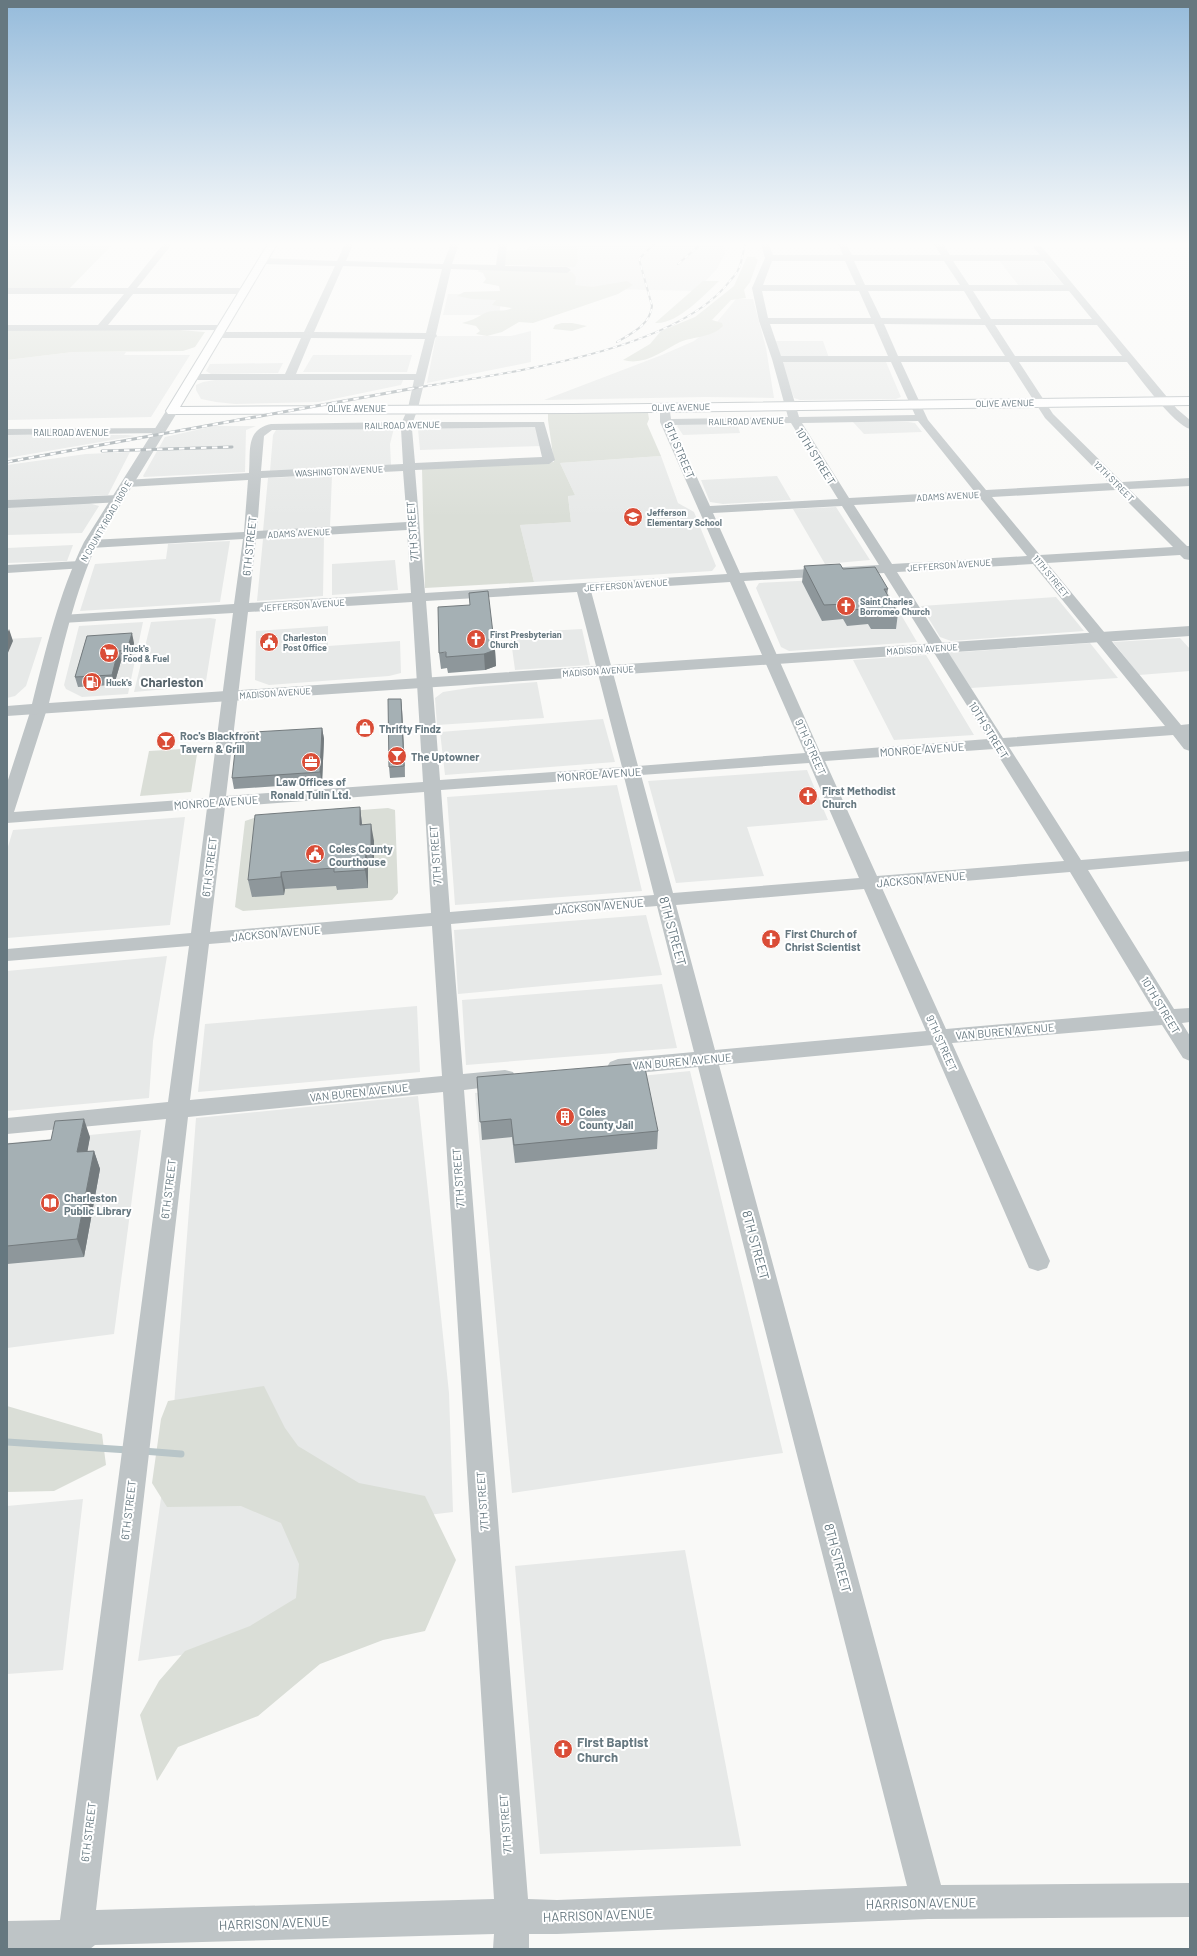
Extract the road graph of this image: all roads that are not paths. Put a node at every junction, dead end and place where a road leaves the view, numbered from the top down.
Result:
1 (218, 335) edge
2 (308, 335) edge
3 (343, 335) edge
4 (769, 335) edge
5 (884, 335) edge
6 (997, 335) edge
7 (1111, 335) edge
8 (432, 336) joint
9 (777, 359) junction
10 (895, 359) junction
11 (1012, 359) junction
12 (1130, 359) junction
13 (192, 377) junction
14 (289, 377) junction
15 (421, 377) junction
16 (184, 390) junction
17 (1190, 401) edge
18 (1165, 402) junction
19 (1040, 403) junction
20 (915, 404) junction
21 (790, 406) junction
22 (413, 408) junction
23 (273, 410) junction
24 (172, 411) junction
25 (666, 414) junction
26 (922, 418) junction
27 (794, 420) junction
28 (406, 425) junction
29 (1190, 426) edge
30 (263, 430) joint
31 (159, 431) junction
32 (7, 432) edge
33 (550, 460) joint
34 (408, 467) junction
35 (256, 475) junction
36 (128, 482) junction
37 (1190, 482) edge
38 (1119, 486) junction
39 (983, 494) junction
40 (118, 498) junction
41 (844, 502) junction
42 (7, 504) edge
43 (706, 510) junction
44 (412, 526) junction
45 (250, 535) junction
46 (90, 544) junction
47 (1188, 552) edge
48 (1037, 560) junction
49 (80, 565) junction
50 (7, 569) edge
51 (887, 569) junction
52 (736, 578) junction
53 (583, 587) junction
54 (417, 598) junction
55 (241, 609) junction
56 (62, 619) junction
57 (1190, 631) edge
58 (1100, 637) junction
59 (937, 648) junction
60 (772, 659) junction
61 (605, 671) junction
62 (423, 683) junction
63 (230, 696) junction
64 (39, 709) junction
65 (7, 711) edge
66 (1183, 730) edge
67 (998, 744) junction
68 (1190, 746) edge
69 (815, 757) junction
70 (631, 771) junction
71 (430, 786) junction
72 (217, 802) junction
73 (7, 810) edge
74 (7, 818) edge
75 (1190, 856) edge
76 (1076, 866) junction
77 (871, 883) junction
78 (665, 900) junction
79 (440, 919) junction
80 (200, 940) junction
81 (7, 955) edge
82 (1190, 1015) edge
83 (1169, 1017) junction
84 (939, 1037) junction
85 (1190, 1053) edge
86 (707, 1059) junction
87 (599, 1069) edge
88 (521, 1077) edge
89 (452, 1083) junction
90 (178, 1110) junction
91 (7, 1126) edge
92 (1038, 1261) dead end
93 (1190, 1900) edge
94 (928, 1902) junction
95 (511, 1933) edge
96 (7, 1939) edge
97 (73, 1943) edge

1 - 13 main road
2 - 14 street
3 - 8 street
4 - 9 street, 10TH STREET
5 - 10 street, 11TH STREET
6 - 11 street, 12TH STREET
7 - 12 street
8 - 15 street, 7TH STREET
9 - 10 street
9 - 21 street, 10TH STREET
10 - 11 street
10 - 20 street, 11TH STREET
11 - 12 street
11 - 19 street, 12TH STREET
12 - 18 street
13 - 14 street
13 - 16 main road
14 - 15 street
15 - 22 street, 7TH STREET
16 - 23 main road
16 - 24 main road
17 - 18 main road, OLIVE AVENUE
18 - 19 main road, OLIVE AVENUE
18 - 29 street
19 - 20 main road, OLIVE AVENUE
19 - 38 street, 12TH STREET
20 - 21 main road, OLIVE AVENUE
20 - 26 street, 11TH STREET
21 - 25 main road, OLIVE AVENUE
21 - 27 street, 10TH STREET
22 - 23 main road, OLIVE AVENUE
22 - 25 main road, OLIVE AVENUE
22 - 28 street, 7TH STREET
23 - 24 main road, OLIVE AVENUE
24 - 31 street, N COUNTY ROAD 1600 E
25 - 27 street, RAILROAD AVENUE
25 - 43 street, 9TH STREET
26 - 27 street, RAILROAD AVENUE
26 - 39 street, 11TH STREET
27 - 41 street, 10TH STREET
28 - 30 street, RAILROAD AVENUE
28 - 33 street, RAILROAD AVENUE
28 - 34 street, 7TH STREET
30 - 35 street, 6TH STREET
31 - 32 street, RAILROAD AVENUE
31 - 36 street, N COUNTY ROAD 1600 E
33 - 34 street, WASHINGTON AVENUE
34 - 35 street, WASHINGTON AVENUE
34 - 44 street, 7TH STREET
35 - 36 street, WASHINGTON AVENUE
35 - 45 street, 6TH STREET
36 - 40 street, N COUNTY ROAD 1600 E
37 - 38 street, ADAMS AVENUE
38 - 39 street, ADAMS AVENUE
38 - 47 street, 12TH STREET
39 - 41 street, ADAMS AVENUE
39 - 48 street, 11TH STREET
40 - 42 street
40 - 46 street, N COUNTY ROAD 1600 E
41 - 43 street, ADAMS AVENUE
41 - 51 street, 10TH STREET
43 - 52 street, 9TH STREET
44 - 45 street, ADAMS AVENUE
44 - 54 street, 7TH STREET
45 - 46 street, ADAMS AVENUE
45 - 55 street, 6TH STREET
46 - 49 street, N COUNTY ROAD 1600 E
47 - 48 street, JEFFERSON AVENUE
48 - 51 street, JEFFERSON AVENUE
48 - 58 street, 11TH STREET
49 - 50 street
49 - 56 street, N COUNTY ROAD 1600 E
51 - 52 street, JEFFERSON AVENUE
51 - 59 street, 10TH STREET
52 - 53 street, JEFFERSON AVENUE
52 - 60 street, 9TH STREET
53 - 54 street, JEFFERSON AVENUE
53 - 61 street, 8TH STREET
54 - 55 street, JEFFERSON AVENUE
54 - 62 street, 7TH STREET
55 - 56 street, JEFFERSON AVENUE
55 - 63 street, 6TH STREET
56 - 64 street, N COUNTY ROAD 1600 E
57 - 58 street, MADISON AVENUE
58 - 59 street, MADISON AVENUE
58 - 66 street, 11TH STREET
59 - 60 street, MADISON AVENUE
59 - 67 street, 10TH STREET
60 - 61 street, MADISON AVENUE
60 - 69 street, 9TH STREET
61 - 62 street, MADISON AVENUE
61 - 70 street, 8TH STREET
62 - 63 street, MADISON AVENUE
62 - 71 street, 7TH STREET
63 - 64 street, MADISON AVENUE
63 - 72 street, 6TH STREET
64 - 65 street, MADISON AVENUE
64 - 73 street
66 - 67 street, MONROE AVENUE
66 - 68 street, 11TH STREET
67 - 69 street, MONROE AVENUE
67 - 76 street, 10TH STREET
69 - 70 street, MONROE AVENUE
69 - 77 street, 9TH STREET
70 - 71 street, MONROE AVENUE
70 - 78 street, 8TH STREET
71 - 72 street, MONROE AVENUE
71 - 79 street, 7TH STREET
72 - 74 street, MONROE AVENUE
72 - 80 street, 6TH STREET
75 - 76 street, JACKSON AVENUE
76 - 77 street, JACKSON AVENUE
76 - 83 street, 10TH STREET
77 - 78 street, JACKSON AVENUE
77 - 84 street, 9TH STREET
78 - 79 street, JACKSON AVENUE
78 - 86 street, 8TH STREET
79 - 80 street, JACKSON AVENUE
79 - 89 street, 7TH STREET
80 - 81 street, JACKSON AVENUE
80 - 90 street, 6TH STREET
82 - 83 street, VAN BUREN AVENUE
83 - 84 street, VAN BUREN AVENUE
83 - 85 street, 10TH STREET
84 - 86 street, VAN BUREN AVENUE
84 - 92 street, 9TH STREET
86 - 87 street, VAN BUREN AVENUE
86 - 94 street, 8TH STREET
88 - 89 street, VAN BUREN AVENUE
89 - 90 street, VAN BUREN AVENUE
89 - 95 street, 7TH STREET
90 - 91 street, VAN BUREN AVENUE
90 - 97 street, 6TH STREET
93 - 94 street, HARRISON AVENUE
94 - 95 street, HARRISON AVENUE
95 - 97 street, HARRISON AVENUE
96 - 97 street, HARRISON AVENUE

